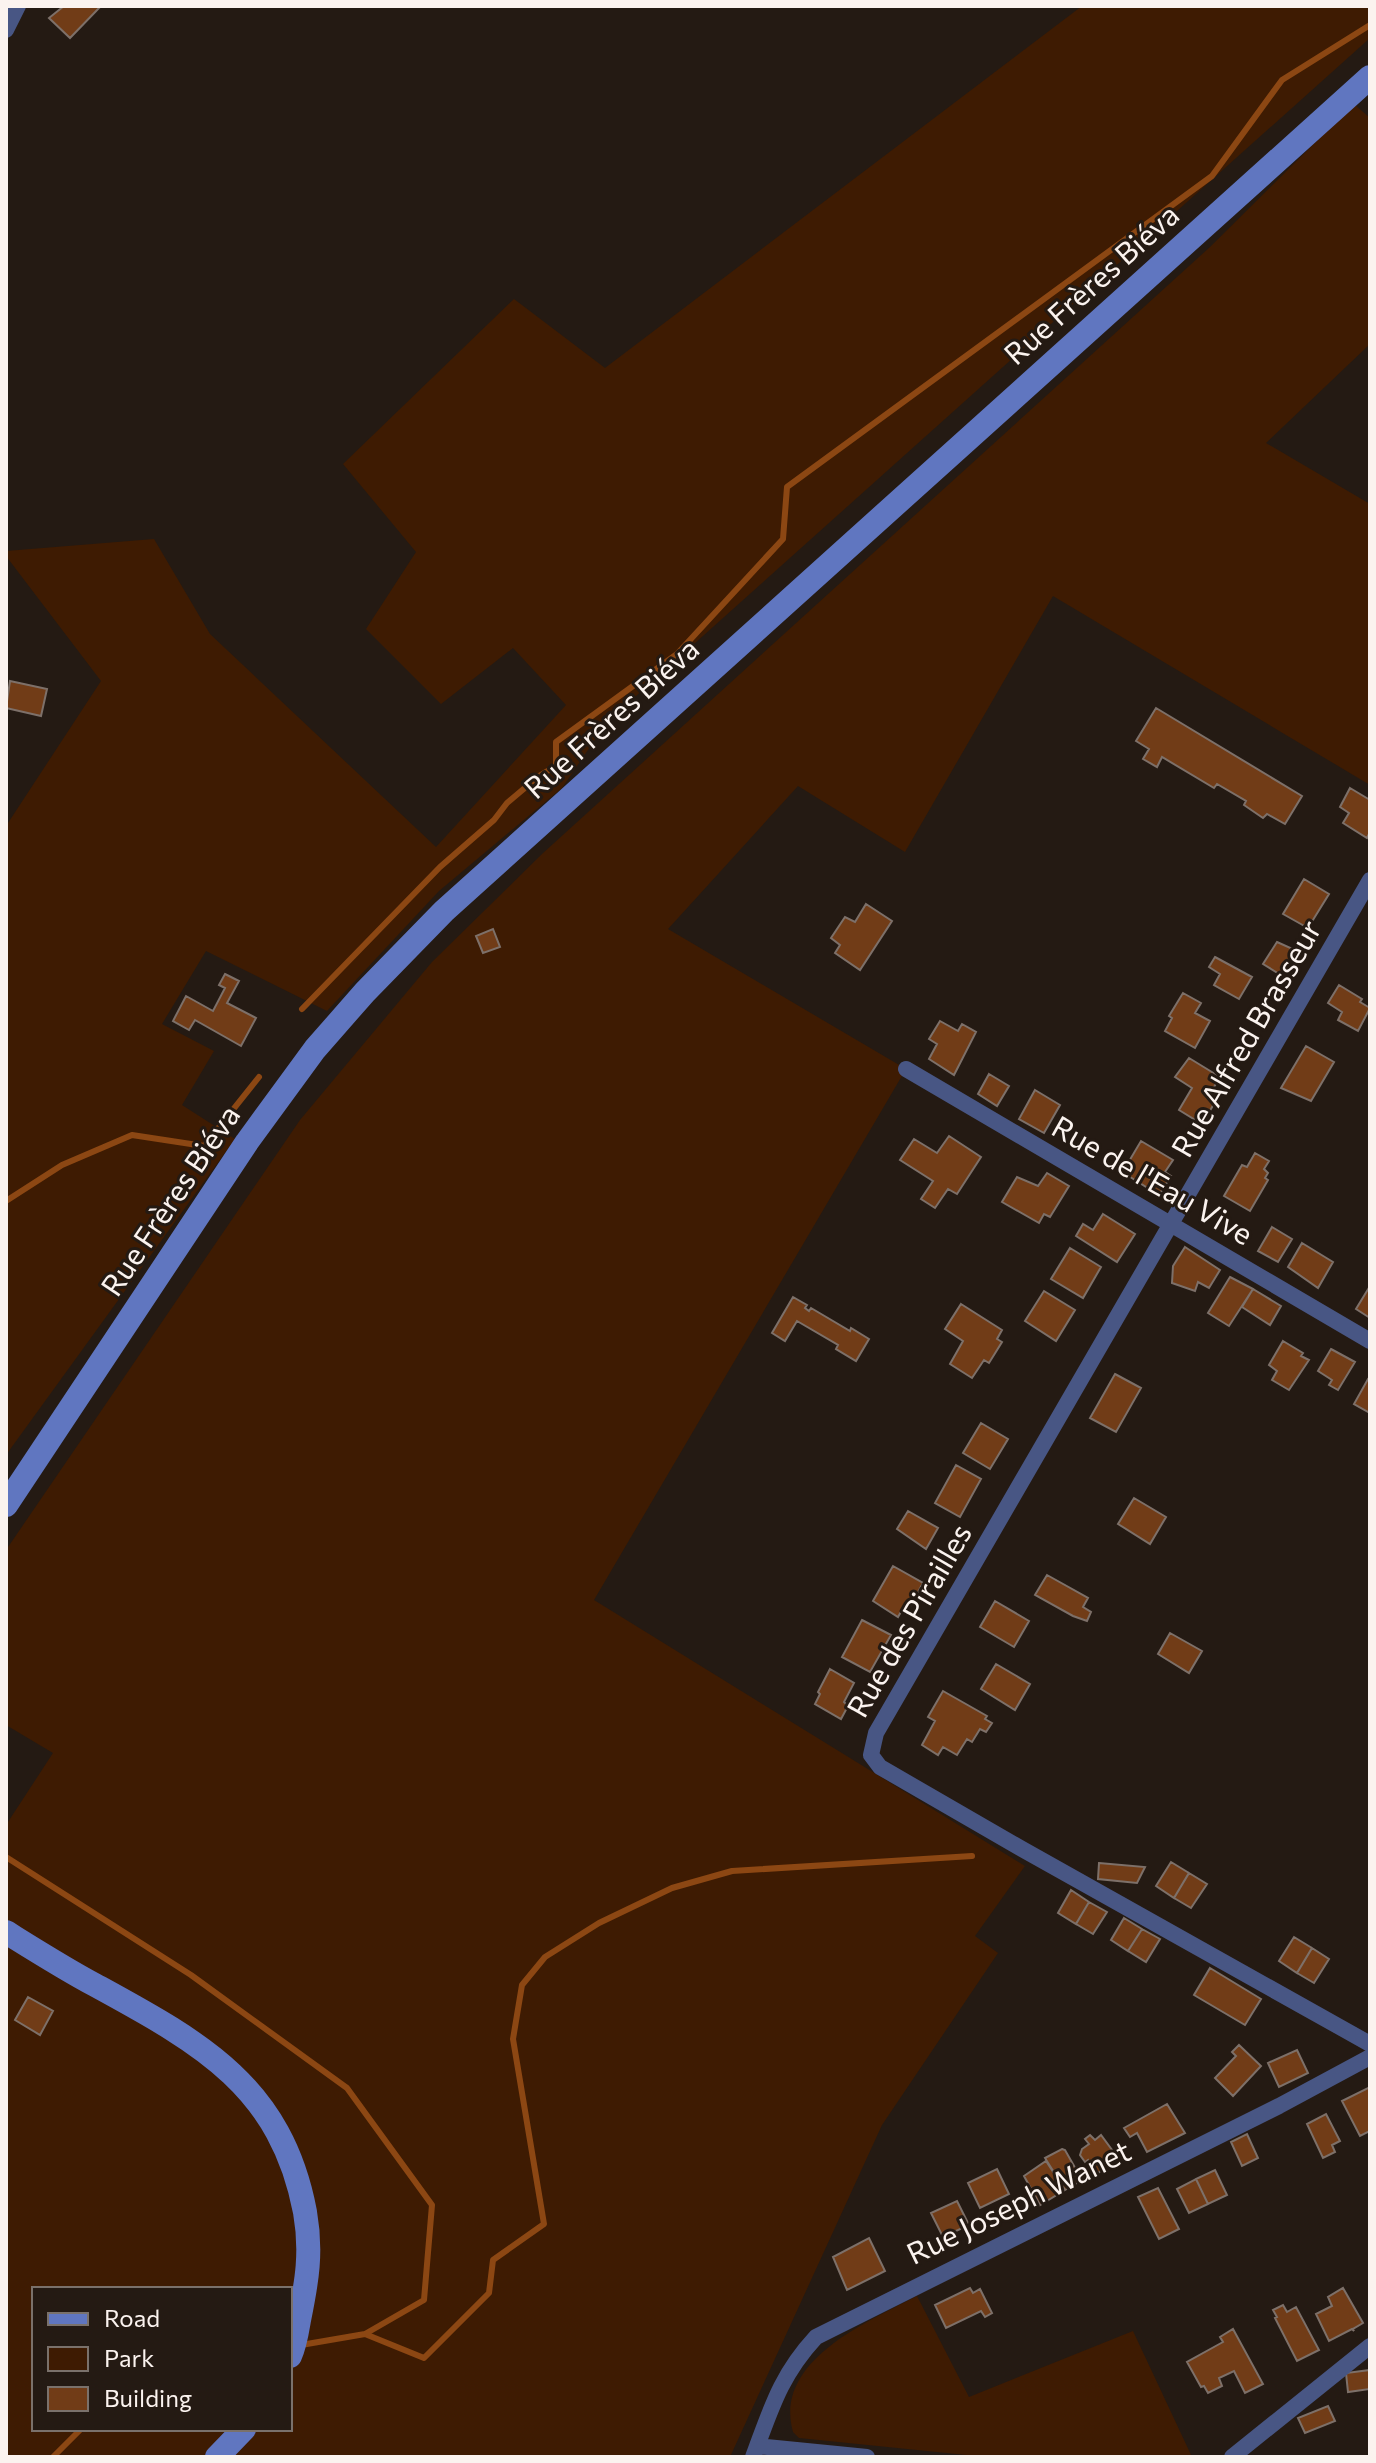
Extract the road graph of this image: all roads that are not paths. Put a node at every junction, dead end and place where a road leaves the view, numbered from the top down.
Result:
1 (18, 6) edge
2 (6, 30) edge
3 (1370, 77) edge
4 (1370, 880) edge
5 (906, 1069) dead end
6 (1172, 1225) junction
7 (1370, 1341) edge
8 (6, 1505) edge
9 (6, 1932) edge
10 (1370, 2044) edge
11 (1370, 2057) edge
12 (1370, 2346) edge
13 (292, 2349) edge
14 (242, 2431) edge
15 (755, 2451) edge
16 (217, 2457) edge
17 (867, 2457) edge
18 (1232, 2457) edge

1 - 2 street
3 - 8 street, Rue Frères Biéva
4 - 6 street, Rue Alfred Brasseur
5 - 6 street, Rue de l'Eau Vive
6 - 7 street, Rue de l'Eau Vive
6 - 10 street, Rue des Pirailles
9 - 13 street
11 - 15 street, Rue Joseph Wanet
12 - 18 street
14 - 16 street
15 - 17 street

